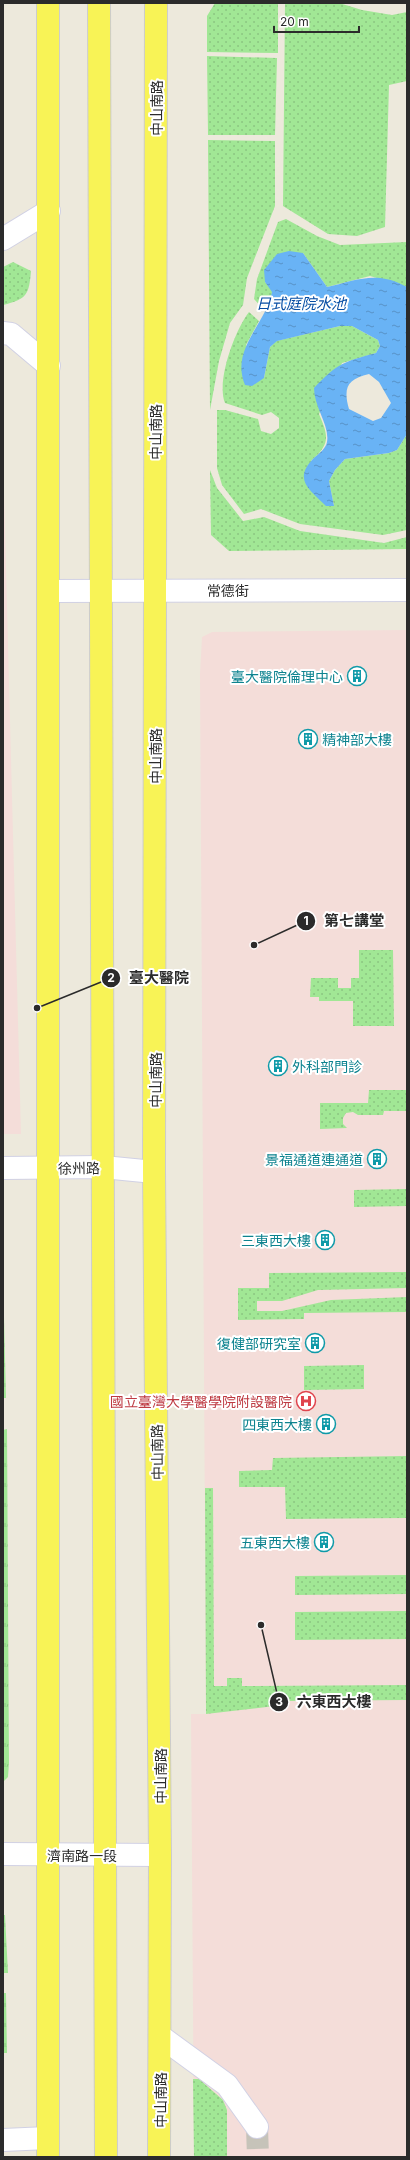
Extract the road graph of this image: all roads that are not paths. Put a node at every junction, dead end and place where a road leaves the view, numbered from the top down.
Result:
1 (48, 3) edge
2 (99, 3) edge
3 (156, 3) edge
4 (49, 212) junction
5 (3, 239) edge
6 (3, 333) edge
7 (49, 366) junction
8 (407, 590) edge
9 (49, 591) junction
10 (101, 591) junction
11 (154, 591) junction
12 (103, 1167) junction
13 (3, 1168) edge
14 (49, 1168) junction
15 (154, 1172) junction
16 (3, 1854) edge
17 (48, 1854) junction
18 (105, 1855) junction
19 (160, 1855) junction
20 (160, 2036) junction
21 (257, 2127) tunnel mouth
22 (3, 2140) edge
23 (48, 2148) edge
24 (106, 2157) edge
25 (159, 2157) edge

1 - 4 main road
2 - 10 main road
3 - 11 main road, 中山南路
4 - 5 street
4 - 7 main road
6 - 7 street
7 - 9 main road
8 - 11 street, 常德街
9 - 10 street, 常德街
9 - 14 main road
10 - 11 street, 常德街
10 - 12 main road
11 - 15 main road, 中山南路
12 - 14 street, 徐州路
12 - 15 street, 徐州路
12 - 18 main road
13 - 14 street, 徐州路
14 - 17 main road
15 - 19 main road, 中山南路
16 - 17 street, 濟南路一段
17 - 18 street, 濟南路一段
17 - 23 main road
18 - 19 street, 濟南路一段
18 - 24 main road
19 - 20 main road, 中山南路
20 - 21 street
20 - 25 main road, 中山南路
22 - 23 street

